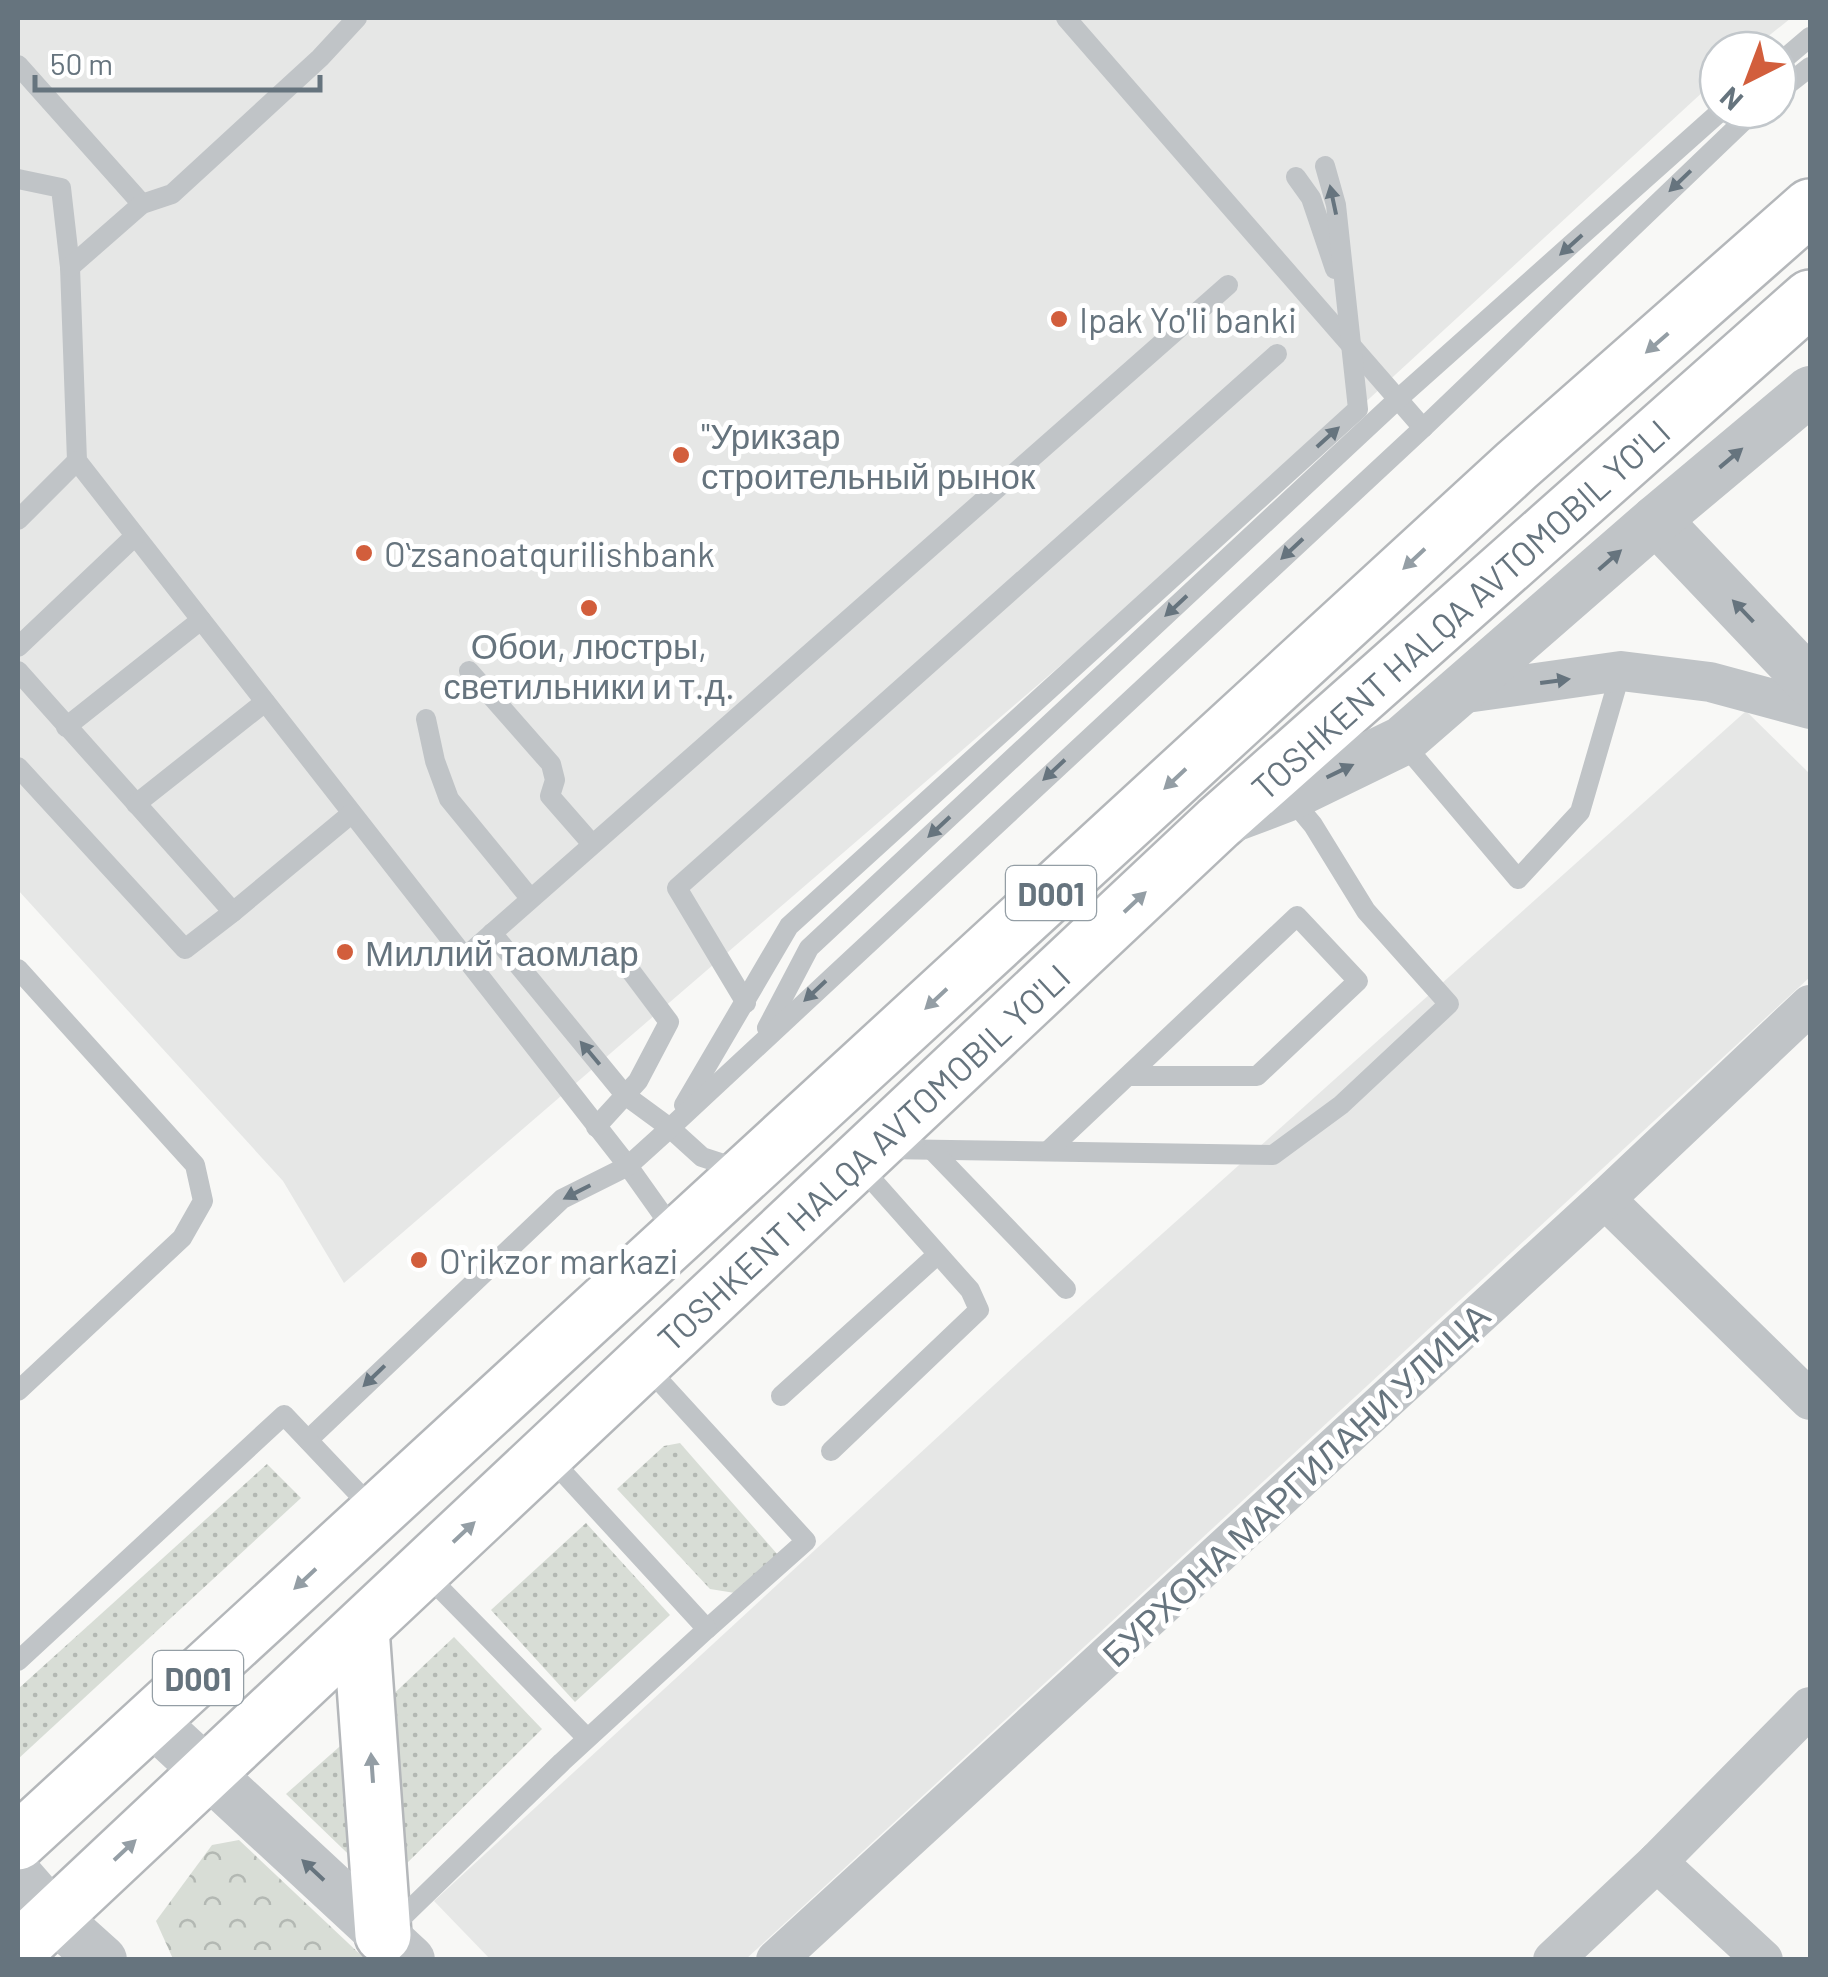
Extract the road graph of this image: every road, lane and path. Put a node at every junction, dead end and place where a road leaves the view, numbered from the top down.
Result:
1 (356, 18) edge
2 (1066, 18) edge
3 (18, 65) edge
4 (1700, 130) edge
5 (1734, 130) edge
6 (1325, 166) dead end
7 (1296, 177) dead end
8 (18, 179) edge
9 (142, 204) junction
10 (1810, 208) edge
11 (70, 266) junction
12 (1228, 285) dead end
13 (1810, 298) edge
14 (1348, 304) junction
15 (1352, 346) junction
16 (1277, 354) dead end
17 (1810, 392) edge
18 (1398, 400) junction
19 (1423, 428) junction
20 (77, 461) junction
21 (18, 520) edge
22 (1656, 520) junction
23 (135, 536) junction
24 (200, 620) junction
25 (18, 646) edge
26 (18, 671) edge
27 (470, 671) dead end
28 (1621, 672) junction
29 (1810, 682) edge
30 (1459, 694) junction
31 (265, 702) junction
32 (1810, 710) edge
33 (426, 719) dead end
34 (66, 727) junction
35 (1402, 741) junction
36 (18, 767) edge
37 (1289, 796) junction
38 (136, 804) junction
39 (352, 814) junction
40 (1218, 823) junction
41 (592, 844) junction
42 (530, 898) junction
43 (233, 912) junction
44 (492, 933) junction
45 (464, 958) junction
46 (628, 966) dead end
47 (18, 969) edge
48 (746, 1003) junction
49 (1810, 1005) edge
50 (760, 1043) junction
51 (1128, 1076) junction
52 (625, 1095) junction
53 (596, 1127) junction
54 (670, 1128) junction
55 (932, 1150) junction
56 (1048, 1151) junction
57 (864, 1156) junction
58 (628, 1166) junction
59 (748, 1172) junction
60 (1605, 1198) junction
61 (678, 1237) junction
62 (937, 1254) junction
63 (1066, 1289) dead end
64 (643, 1364) junction
65 (18, 1391) edge
66 (780, 1396) dead end
67 (1810, 1400) edge
68 (308, 1440) junction
69 (832, 1452) dead end
70 (547, 1454) junction
71 (377, 1513) junction
72 (423, 1570) junction
73 (361, 1629) junction
74 (706, 1629) junction
75 (18, 1662) edge
76 (1810, 1707) edge
77 (150, 1720) junction
78 (587, 1738) junction
79 (208, 1773) junction
80 (18, 1842) edge
81 (1657, 1862) junction
82 (18, 1876) edge
83 (36, 1933) edge
84 (397, 1947) edge
85 (102, 1960) edge
86 (776, 1960) edge
87 (1553, 1960) edge
88 (1764, 1960) edge

1 - 9 lane
2 - 15 lane
3 - 9 lane
4 -> 18 lane
5 -> 19 lane
14 -> 6 lane
7 - 14 lane
8 - 11 lane
9 - 11 lane
10 -> 59 highway, TOSHKENT HALQA AVTOMOBIL YO'LI / D001
11 - 20 lane
12 - 41 lane
13 - 40 highway, TOSHKENT HALQA AVTOMOBIL YO'LI / D001
14 - 15 lane
15 - 18 lane
48 -> 15 lane
16 - 48 lane
22 -> 17 street
18 - 19 lane
18 -> 50 lane
19 -> 50 lane
20 - 21 lane
20 - 23 lane
29 -> 22 street
30 -> 22 street
23 - 24 lane
23 - 25 lane
24 - 31 lane
24 - 34 lane
26 - 34 lane
27 - 41 lane
30 -> 28 street
28 - 32 street
28 - 35 lane
30 - 35 street
31 - 38 lane
31 - 39 lane
33 - 42 lane
34 - 38 lane
37 -> 35 street
36 - 43 lane
37 - 40 street
37 - 56 lane
38 - 43 lane
39 - 43 lane
39 - 45 lane
57 -> 40 highway, TOSHKENT HALQA AVTOMOBIL YO'LI / D001
41 - 42 lane
42 - 44 lane
44 - 45 lane
52 -> 44 lane
45 - 53 lane
46 - 52 lane
47 - 65 lane
48 - 54 lane
49 - 60 street, БУРХОНА МАРГИЛАНИ УЛИЦА
50 - 54 lane
51 - 51 lane
51 - 56 lane
52 - 53 lane
52 - 54 lane
53 - 58 lane
54 - 58 lane
54 - 59 lane
55 - 56 lane
55 - 57 lane
55 - 63 lane
57 - 62 lane
57 - 64 highway, TOSHKENT HALQA AVTOMOBIL YO'LI / D001
58 - 61 lane
58 -> 68 lane
59 - 61 highway, TOSHKENT HALQA AVTOMOBIL YO'LI / D001
60 - 67 street
60 - 86 street, БУРХОНА МАРГИЛАНИ УЛИЦА
61 - 71 highway, TOSHKENT HALQA AVTOMOBIL YO'LI / D001
62 - 66 lane
62 - 69 lane
64 - 70 highway, TOSHKENT HALQA AVTOMOBIL YO'LI / D001
64 - 74 lane
68 - 71 lane
68 - 75 lane
72 -> 70 highway, TOSHKENT HALQA AVTOMOBIL YO'LI / D001
70 - 74 lane
71 -> 77 highway, TOSHKENT HALQA AVTOMOBIL YO'LI / D001
72 - 73 highway, TOSHKENT HALQA AVTOMOBIL YO'LI / D001
72 - 78 lane
73 - 79 highway, TOSHKENT HALQA AVTOMOBIL YO'LI / D001
84 -> 73 highway
74 - 78 lane
76 - 81 street
77 - 79 street
77 - 80 highway, TOSHKENT HALQA AVTOMOBIL YO'LI / D001
78 - 84 lane
83 -> 79 highway, TOSHKENT HALQA AVTOMOBIL YO'LI / D001
84 -> 79 street
81 - 87 street
81 - 88 street
82 - 83 street
83 - 85 street

